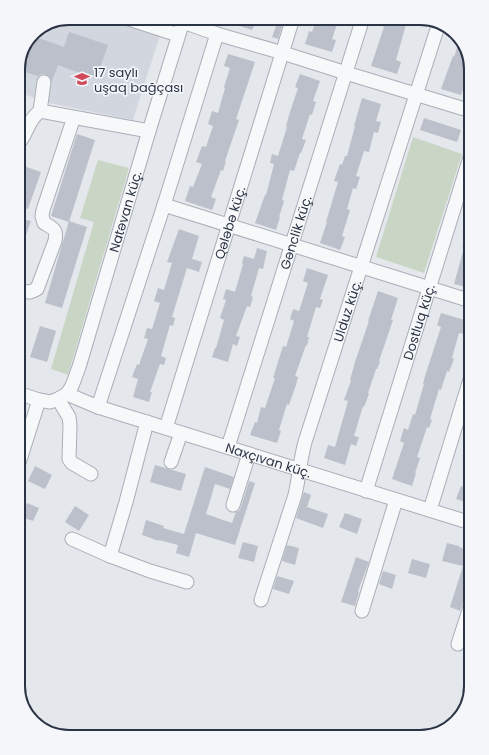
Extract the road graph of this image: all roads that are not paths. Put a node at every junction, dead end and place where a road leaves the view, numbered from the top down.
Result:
1 (147, 25) edge
2 (182, 25) edge
3 (196, 25) edge
4 (291, 25) edge
5 (361, 25) edge
6 (437, 29) edge
7 (217, 34) junction
8 (178, 35) junction
9 (283, 53) junction
10 (346, 73) junction
11 (44, 82) dead end
12 (416, 94) junction
13 (464, 109) edge
14 (40, 111) junction
15 (73, 120) dead end
16 (149, 131) junction
17 (25, 132) edge
18 (464, 177) edge
19 (164, 205) junction
20 (229, 226) junction
21 (292, 246) junction
22 (361, 267) junction
23 (430, 288) junction
24 (25, 292) edge
25 (464, 300) edge
26 (25, 395) edge
27 (63, 397) junction
28 (464, 399) edge
29 (40, 400) junction
30 (98, 407) junction
31 (147, 422) junction
32 (166, 428) junction
33 (181, 433) junction
34 (25, 445) edge
35 (228, 447) junction
36 (249, 454) junction
37 (171, 462) dead end
38 (300, 470) junction
39 (91, 474) dead end
40 (366, 490) junction
41 (396, 500) junction
42 (233, 505) dead end
43 (430, 510) junction
44 (464, 521) edge
45 (72, 539) dead end
46 (110, 556) junction
47 (187, 582) dead end
48 (261, 600) dead end
49 (362, 611) dead end
50 (464, 626) edge
51 (458, 644) dead end

1 - 8 street
2 - 8 street, Natəvan küç.
3 - 7 street
4 - 9 street, Qələbə küç.
5 - 10 street, Gənclik küç.
6 - 12 street, Ulduz küç.
7 - 9 street
7 - 19 street
8 - 16 street, Natəvan küç.
9 - 10 street
9 - 20 street, Qələbə küç.
10 - 12 street
10 - 21 street, Gənclik küç.
11 - 14 street
12 - 13 street
12 - 22 street, Ulduz küç.
14 - 16 street
14 - 17 street
15 - 24 street
16 - 27 street, Natəvan küç.
18 - 23 street, Dostluq küç.
19 - 20 street
19 - 30 street
20 - 21 street
20 - 32 street, Qələbə küç.
21 - 22 street
21 - 35 street, Gənclik küç.
22 - 23 street
22 - 38 street, Ulduz küç.
23 - 25 street
23 - 40 street, Dostluq küç.
26 - 29 street, Naxçıvan küç.
27 - 29 street, Naxçıvan küç.
27 - 30 street, Naxçıvan küç.
27 - 39 street
28 - 43 street
29 - 34 street
30 - 31 street, Naxçıvan küç.
31 - 32 street, Naxçıvan küç.
31 - 46 street
32 - 33 street, Naxçıvan küç.
33 - 35 street, Naxçıvan küç.
33 - 37 street
35 - 36 street, Naxçıvan küç.
36 - 38 street, Naxçıvan küç.
36 - 42 street
38 - 40 street, Naxçıvan küç.
38 - 48 street, Ulduz küç.
40 - 41 street, Naxçıvan küç.
41 - 43 street, Naxçıvan küç.
41 - 49 street
43 - 44 street, Naxçıvan küç.
45 - 46 street
46 - 47 street
50 - 51 street

